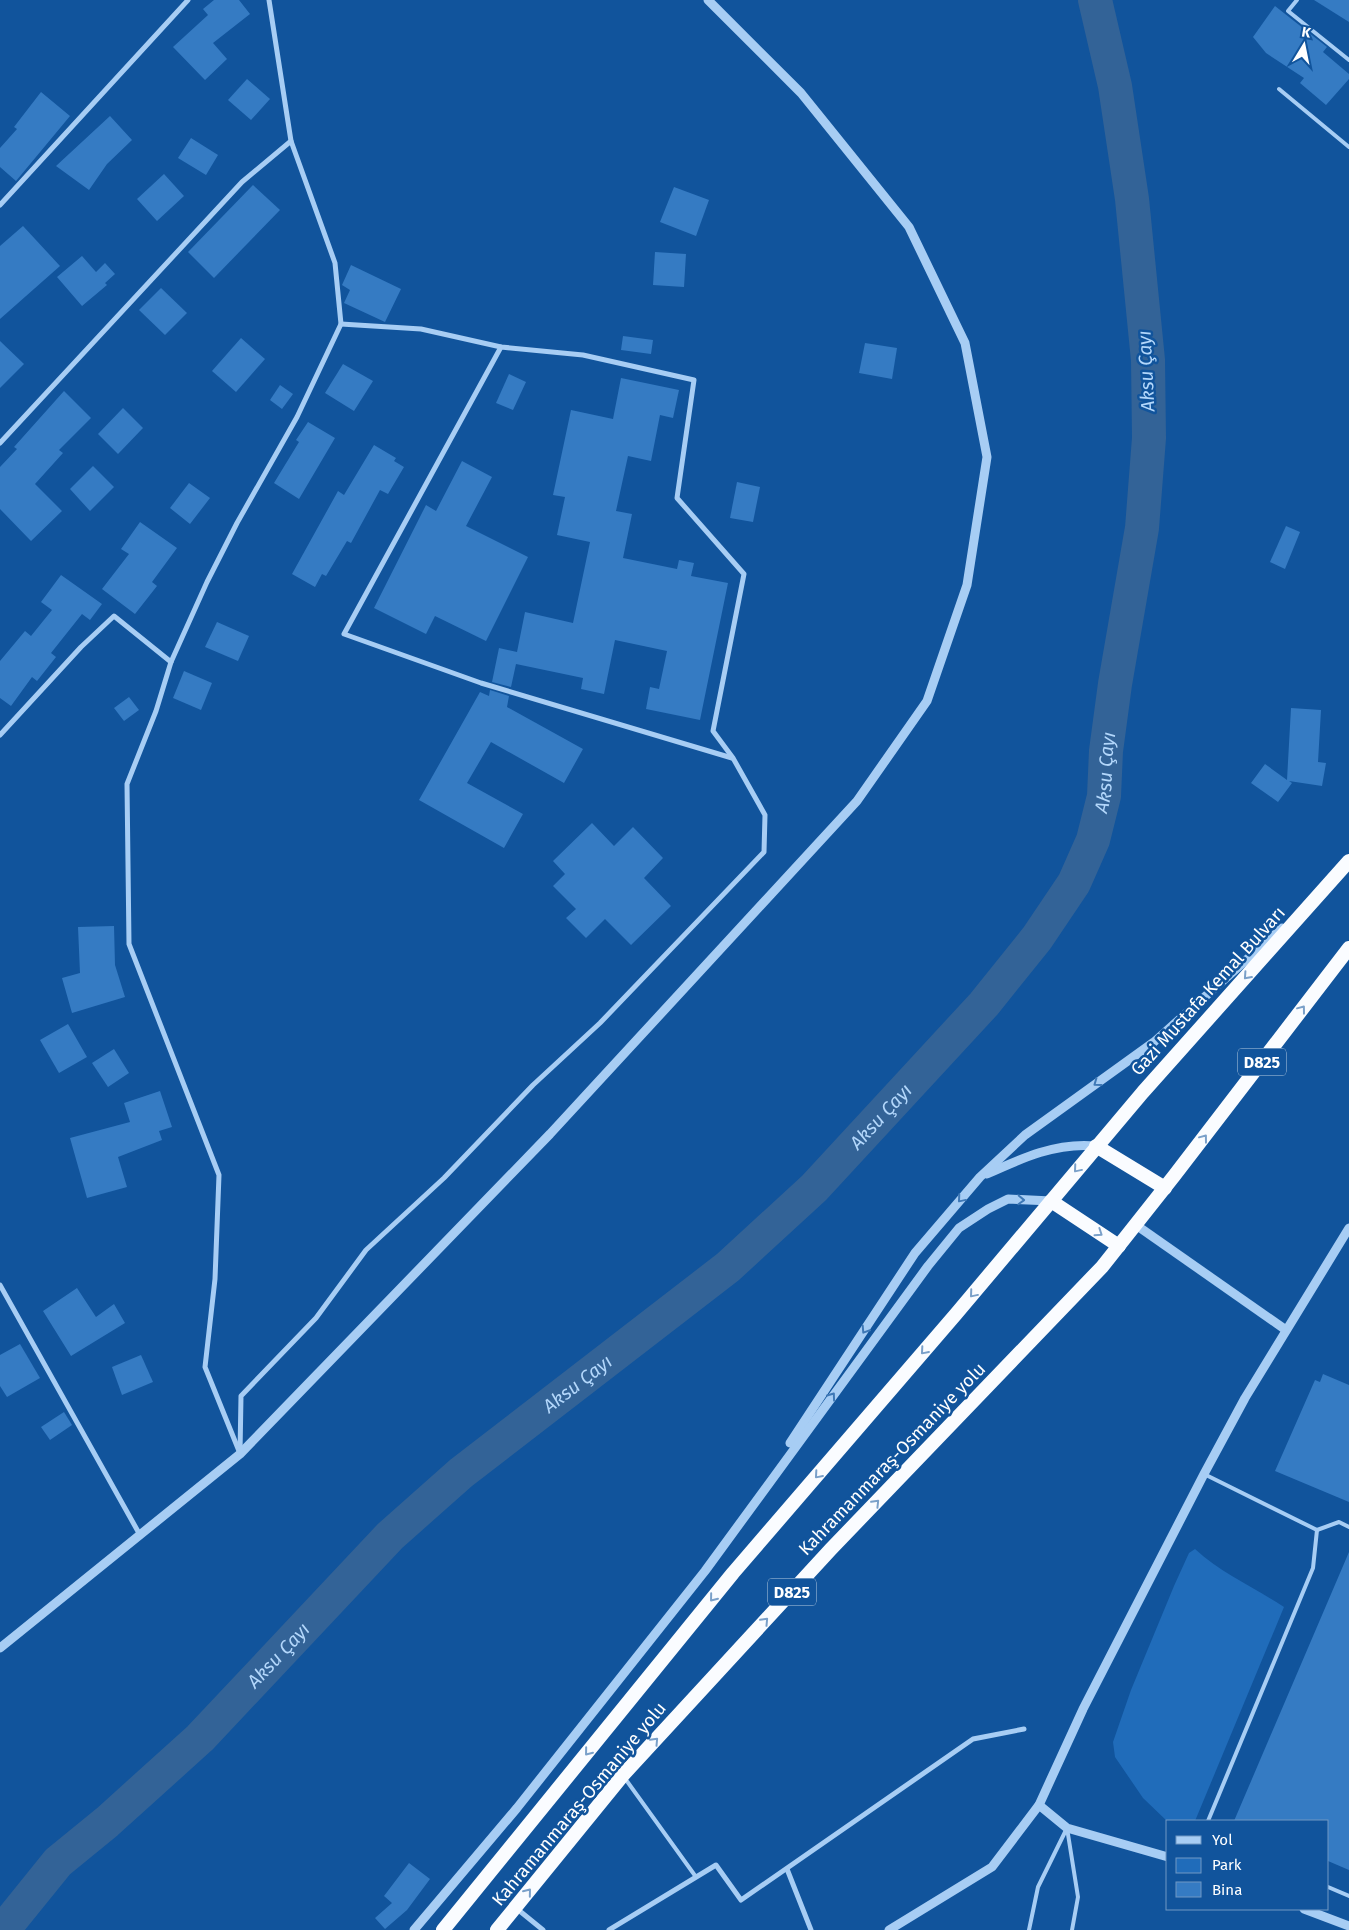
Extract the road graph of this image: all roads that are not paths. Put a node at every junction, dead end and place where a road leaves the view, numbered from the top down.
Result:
1 (188, 0) edge
2 (268, 0) edge
3 (708, 0) edge
4 (1297, 0) edge
5 (1349, 60) edge
6 (1279, 89) dead end
7 (291, 141) junction
8 (1349, 147) edge
9 (0, 205) edge
10 (341, 324) junction
11 (501, 347) junction
12 (0, 443) edge
13 (171, 662) junction
14 (0, 735) edge
15 (732, 758) junction
16 (1349, 861) edge
17 (1321, 893) junction
18 (1349, 948) edge
19 (1096, 1146) junction
20 (980, 1177) junction
21 (1165, 1188) junction
22 (1051, 1200) junction
23 (1136, 1225) junction
24 (1349, 1228) edge
25 (1119, 1246) junction
26 (0, 1285) edge
27 (1286, 1330) junction
28 (240, 1454) junction
29 (1204, 1474) junction
30 (1349, 1527) edge
31 (1317, 1530) junction
32 (730, 1534) junction
33 (140, 1535) junction
34 (0, 1648) edge
35 (1024, 1729) dead end
36 (623, 1775) junction
37 (1038, 1805) junction
38 (1208, 1820) edge
39 (1067, 1828) junction
40 (1166, 1856) edge
41 (787, 1869) junction
42 (696, 1877) junction
43 (1329, 1887) edge
44 (1349, 1896) edge
45 (515, 1908) junction
46 (1307, 1910) edge
47 (1349, 1926) edge
48 (414, 1930) edge
49 (443, 1930) edge
50 (498, 1930) edge
51 (543, 1930) edge
52 (610, 1930) edge
53 (811, 1930) edge
54 (889, 1930) edge
55 (1029, 1930) edge
56 (1072, 1930) edge

1 - 9 street
2 - 7 street
3 - 28 street
4 - 5 lane
6 - 8 lane
7 - 10 street
7 - 12 street
10 - 11 street
10 - 13 street
11 - 15 street
11 - 15 street
13 - 14 street
13 - 28 street
15 - 28 street
16 - 17 highway, Gazi Mustafa Kemal Bulvarı
17 -> 19 highway, Gazi Mustafa Kemal Bulvarı
17 -> 20 street
21 -> 18 highway, D825
19 - 20 street
19 - 21 highway
19 -> 22 highway, Gazi Mustafa Kemal Bulvarı
20 -> 32 street
21 - 23 highway
22 -> 25 highway
32 -> 22 street
22 -> 49 highway, Gazi Mustafa Kemal Bulvarı
23 - 25 highway
23 - 27 street
24 - 27 street
36 -> 25 highway, Kahramanmaraş-Osmaniye yolu / D825
26 - 33 street
27 - 29 street
28 - 33 street
29 - 31 lane
29 - 37 street
30 - 31 lane
31 - 38 lane
32 - 48 street
33 - 34 street
35 - 41 street
36 - 42 lane
45 -> 36 highway, Kahramanmaraş-Osmaniye yolu / D825
37 - 39 street
37 - 54 street
39 - 40 street
39 - 55 lane
39 - 56 lane
41 - 42 street
41 - 53 street
42 - 52 street
43 - 44 lane
45 - 50 highway, Kahramanmaraş-Osmaniye yolu / D825
45 - 51 street
46 - 47 street

